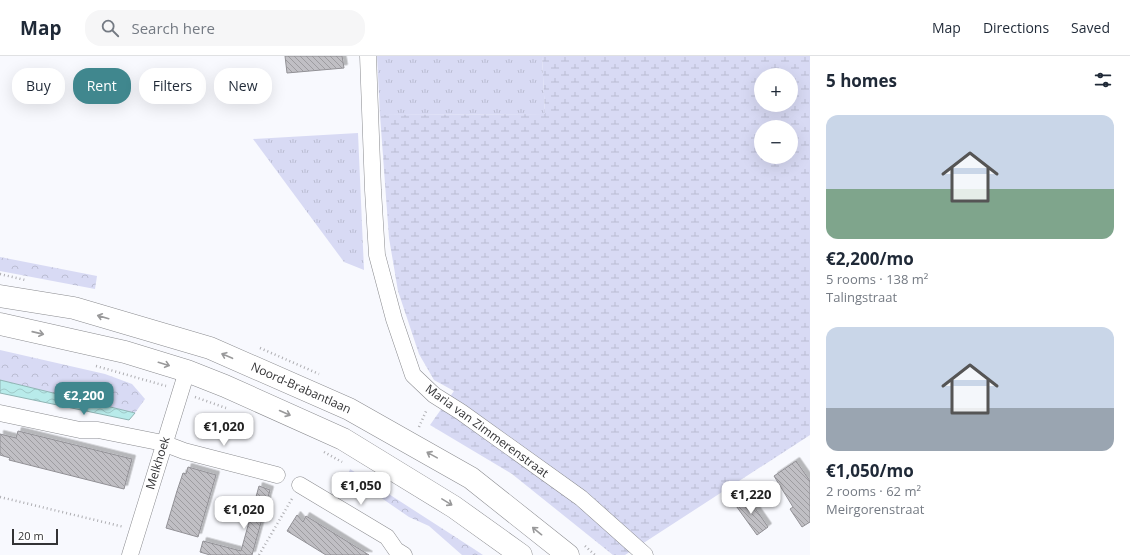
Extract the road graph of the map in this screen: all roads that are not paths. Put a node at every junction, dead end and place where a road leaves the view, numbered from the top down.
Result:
1 (368, 56) edge
2 (0, 296) edge
3 (0, 324) edge
4 (184, 381) junction
5 (0, 413) edge
6 (163, 443) junction
7 (277, 475) dead end
8 (300, 485) road end
9 (130, 555) edge
10 (404, 555) edge
11 (521, 555) edge
12 (568, 555) edge
13 (645, 555) edge

1 - 13 street, Maria van Zimmerenstraat
12 -> 2 main road, Noord-Brabantlaan
3 -> 4 main road
4 - 6 street, Melkhoek
4 -> 11 main road
5 - 6 street
6 - 7 street
6 - 9 street, Melkhoek
8 - 10 street

